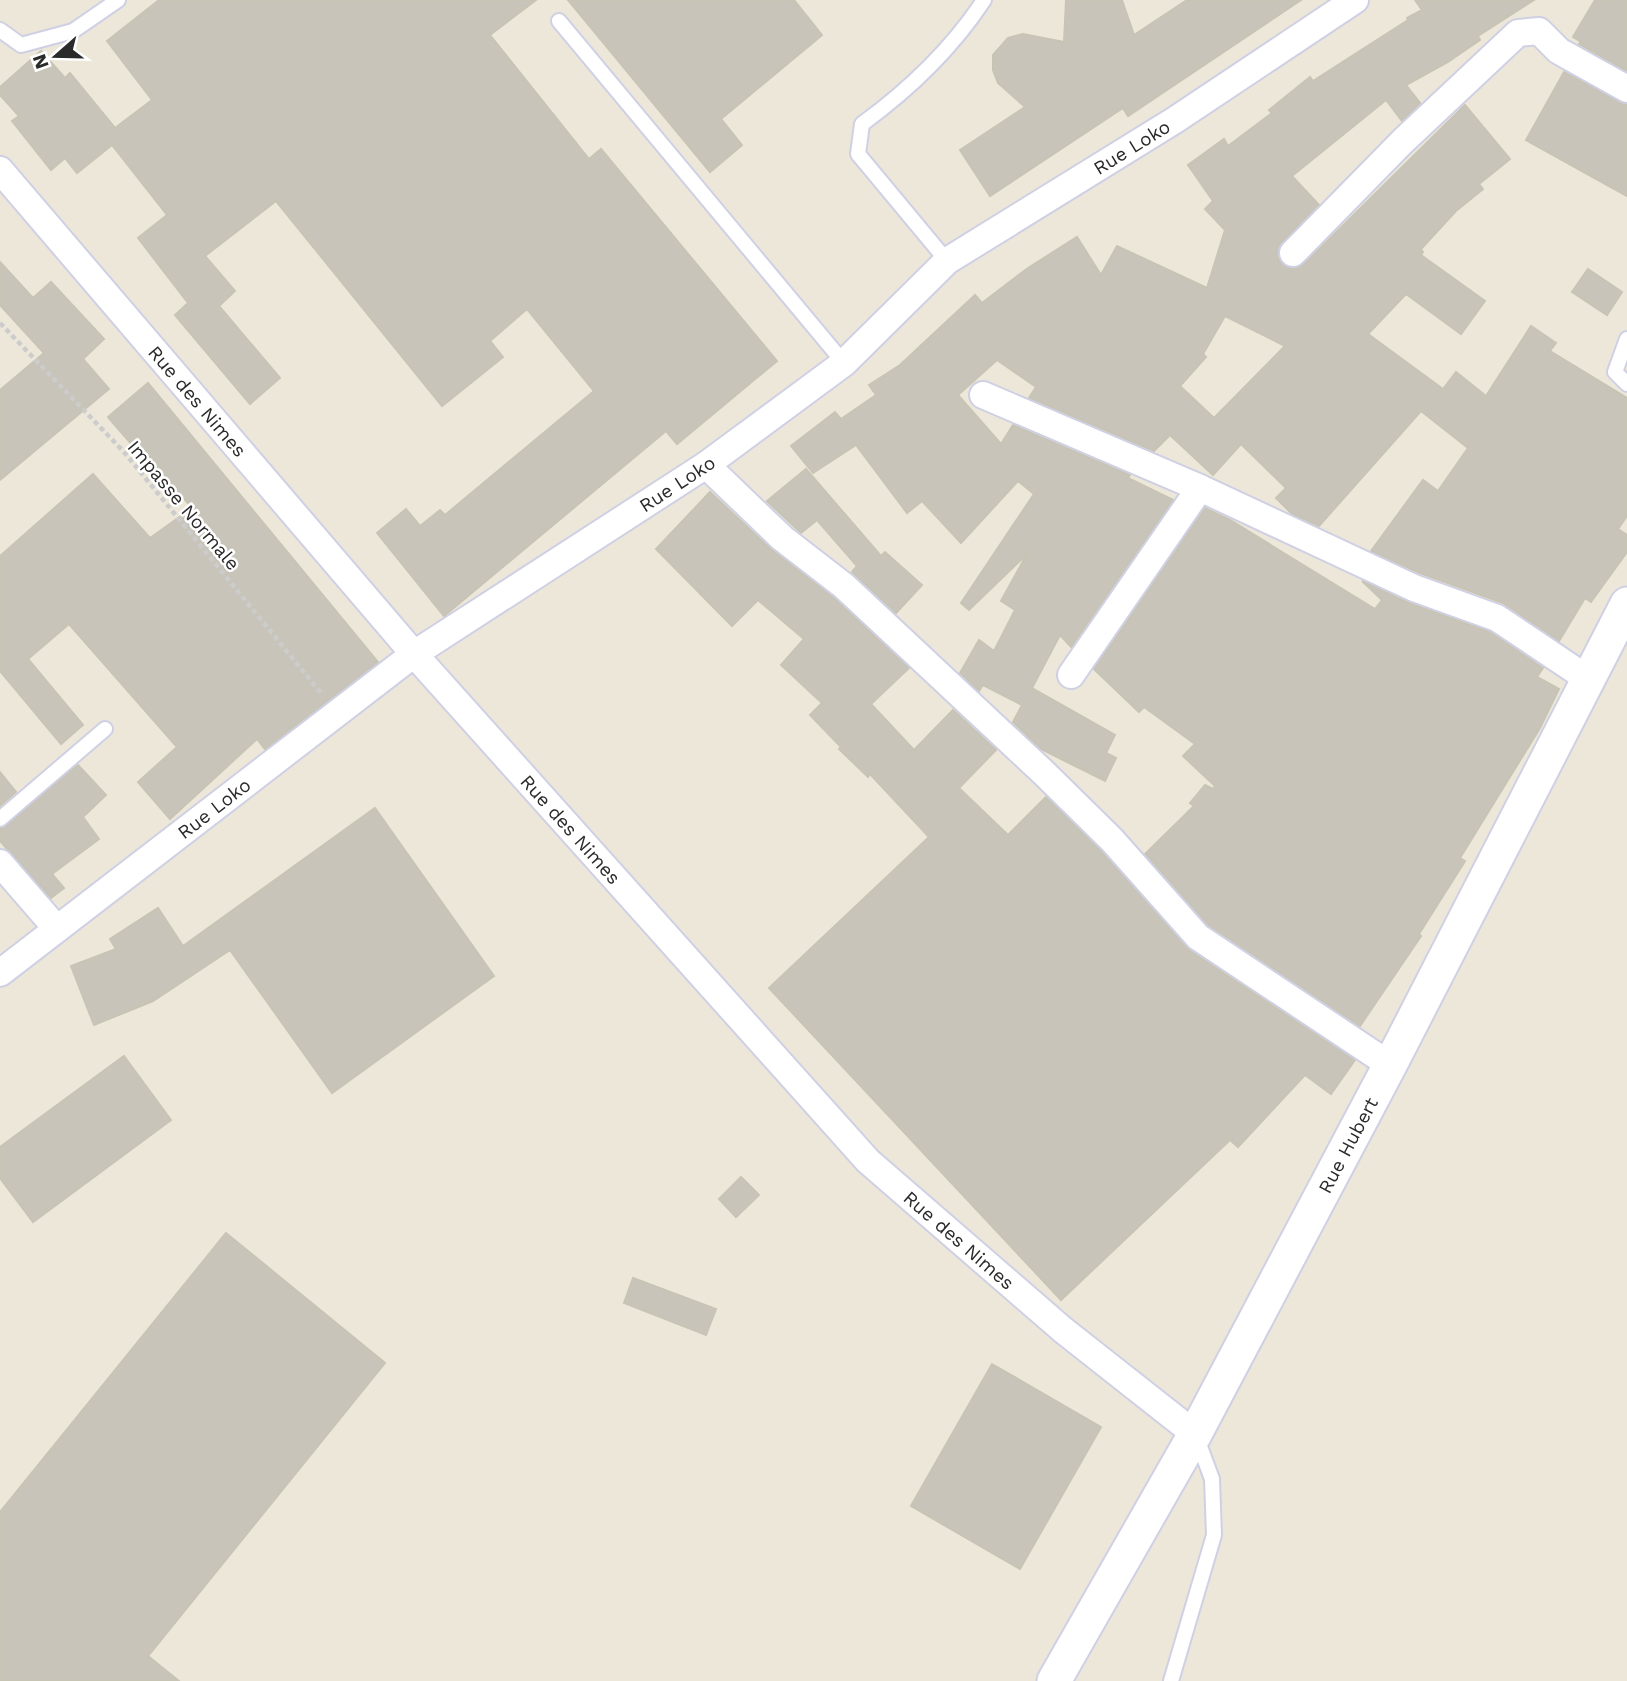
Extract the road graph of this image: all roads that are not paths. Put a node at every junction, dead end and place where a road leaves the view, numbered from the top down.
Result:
1 (118, 0) edge
2 (984, 0) edge
3 (1355, 0) edge
4 (559, 21) dead end
5 (0, 30) edge
6 (1627, 89) edge
7 (0, 170) edge
8 (1293, 253) dead end
9 (947, 261) junction
10 (1627, 339) edge
11 (844, 363) junction
12 (1627, 384) edge
13 (983, 395) dead end
14 (706, 465) junction
15 (1200, 488) junction
16 (1627, 604) edge
17 (414, 654) junction
18 (1071, 675) dead end
19 (1588, 679) junction
20 (105, 729) dead end
21 (0, 818) edge
22 (0, 863) edge
23 (57, 929) junction
24 (0, 972) edge
25 (1391, 1065) junction
26 (1195, 1434) junction
27 (1055, 1681) edge
28 (1171, 1681) edge

1 - 5 lane
2 - 9 lane
3 - 9 street, Rue Loko
4 - 11 lane
6 - 8 street
7 - 17 street, Rue des Nimes
9 - 11 street, Rue Loko
10 - 12 lane
11 - 14 street, Rue Loko
13 - 15 street
14 - 17 street, Rue Loko
14 - 25 street
15 - 18 street
15 - 19 street
16 - 19 street, Rue Hubert
17 - 23 street, Rue Loko
17 - 26 street, Rue des Nimes
19 - 25 street, Rue Hubert
20 - 21 lane
22 - 23 street
23 - 24 street, Rue Loko
25 - 26 street, Rue Hubert
26 - 27 street, Rue Hubert
26 - 28 lane

